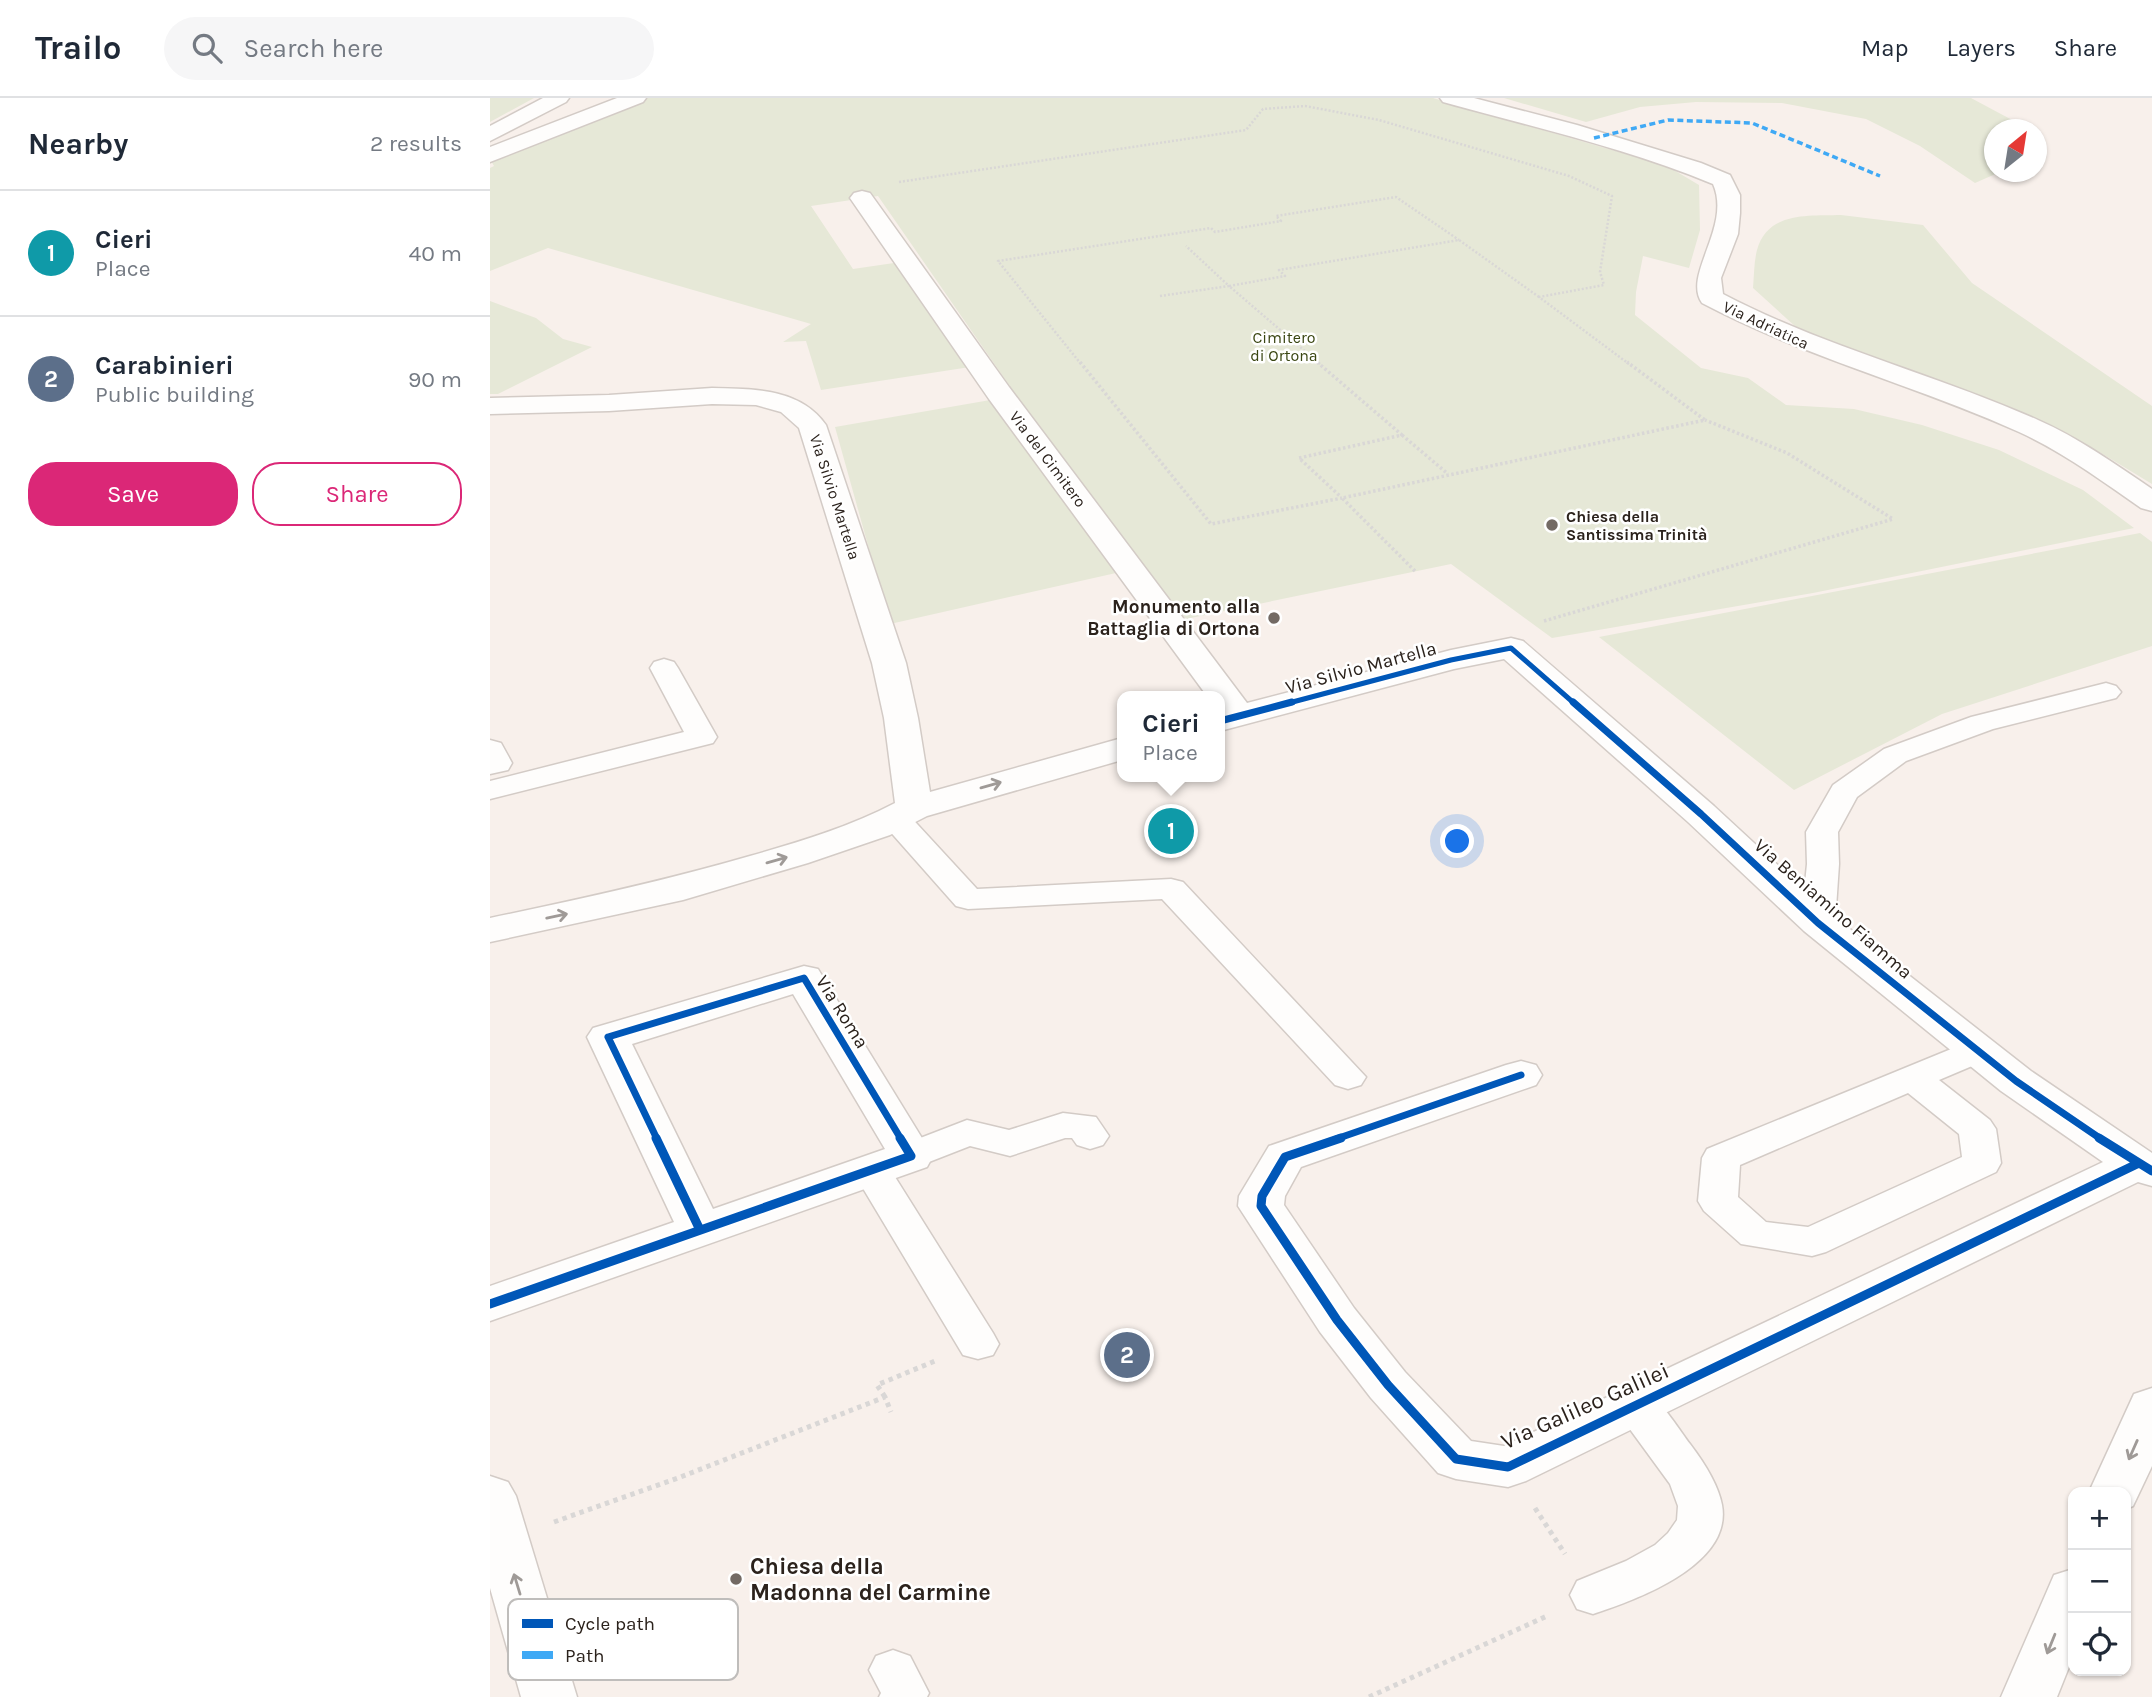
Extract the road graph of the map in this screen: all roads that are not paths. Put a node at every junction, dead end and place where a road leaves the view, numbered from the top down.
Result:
1 (559, 98) edge
2 (636, 98) edge
3 (1450, 98) edge
4 (490, 135) edge
5 (490, 155) edge
6 (862, 198) road end
7 (490, 405) edge
8 (2152, 502) edge
9 (1522, 636) joint
10 (664, 668) dead end
11 (1210, 691) edge
12 (2106, 692) dead end
13 (1230, 719) edge
14 (490, 749) edge
15 (1117, 749) edge
16 (490, 765) edge
17 (490, 790) edge
18 (904, 813) junction
19 (1085, 877) dead end
20 (953, 882) junction
21 (1818, 923) junction
22 (490, 930) edge
23 (1978, 1050) junction
24 (1521, 1076) dead end
25 (1348, 1077) dead end
26 (1913, 1078) junction
27 (1090, 1136) dead end
28 (891, 1163) junction
29 (2145, 1168) edge
30 (700, 1230) junction
31 (490, 1304) edge
32 (978, 1344) road end
33 (1634, 1406) junction
34 (2152, 1407) edge
35 (2117, 1487) edge
36 (490, 1496) edge
37 (1593, 1595) road end
38 (520, 1599) edge
39 (2068, 1603) edge
40 (544, 1680) edge
41 (549, 1697) edge
42 (2029, 1697) edge

1 - 4 street
2 - 5 street
3 - 8 street, Via Adriatica
6 - 11 street, Via del Cimitero
7 - 18 street, Via Silvio Martella
9 - 13 street, Via Silvio Martella
9 - 21 street, Via Beniamino Fiamma
10 - 17 lane
12 - 21 lane, Via Beniamino Fiamma
14 - 16 lane
18 -> 15 street
18 - 20 lane
22 -> 18 street
19 - 20 lane
20 - 25 lane
21 - 23 street, Via Beniamino Fiamma
23 - 26 lane
23 - 29 street, Via Beniamino Fiamma
24 - 33 street, Via Galileo Galilei
26 - 26 lane
27 - 28 lane
28 - 30 street
28 - 30 street, Via Roma
28 - 32 lane
29 - 33 street, Via Galileo Galilei
30 - 31 street
33 - 37 lane
34 -> 35 street
38 -> 36 street
39 -> 42 street
41 -> 40 street

